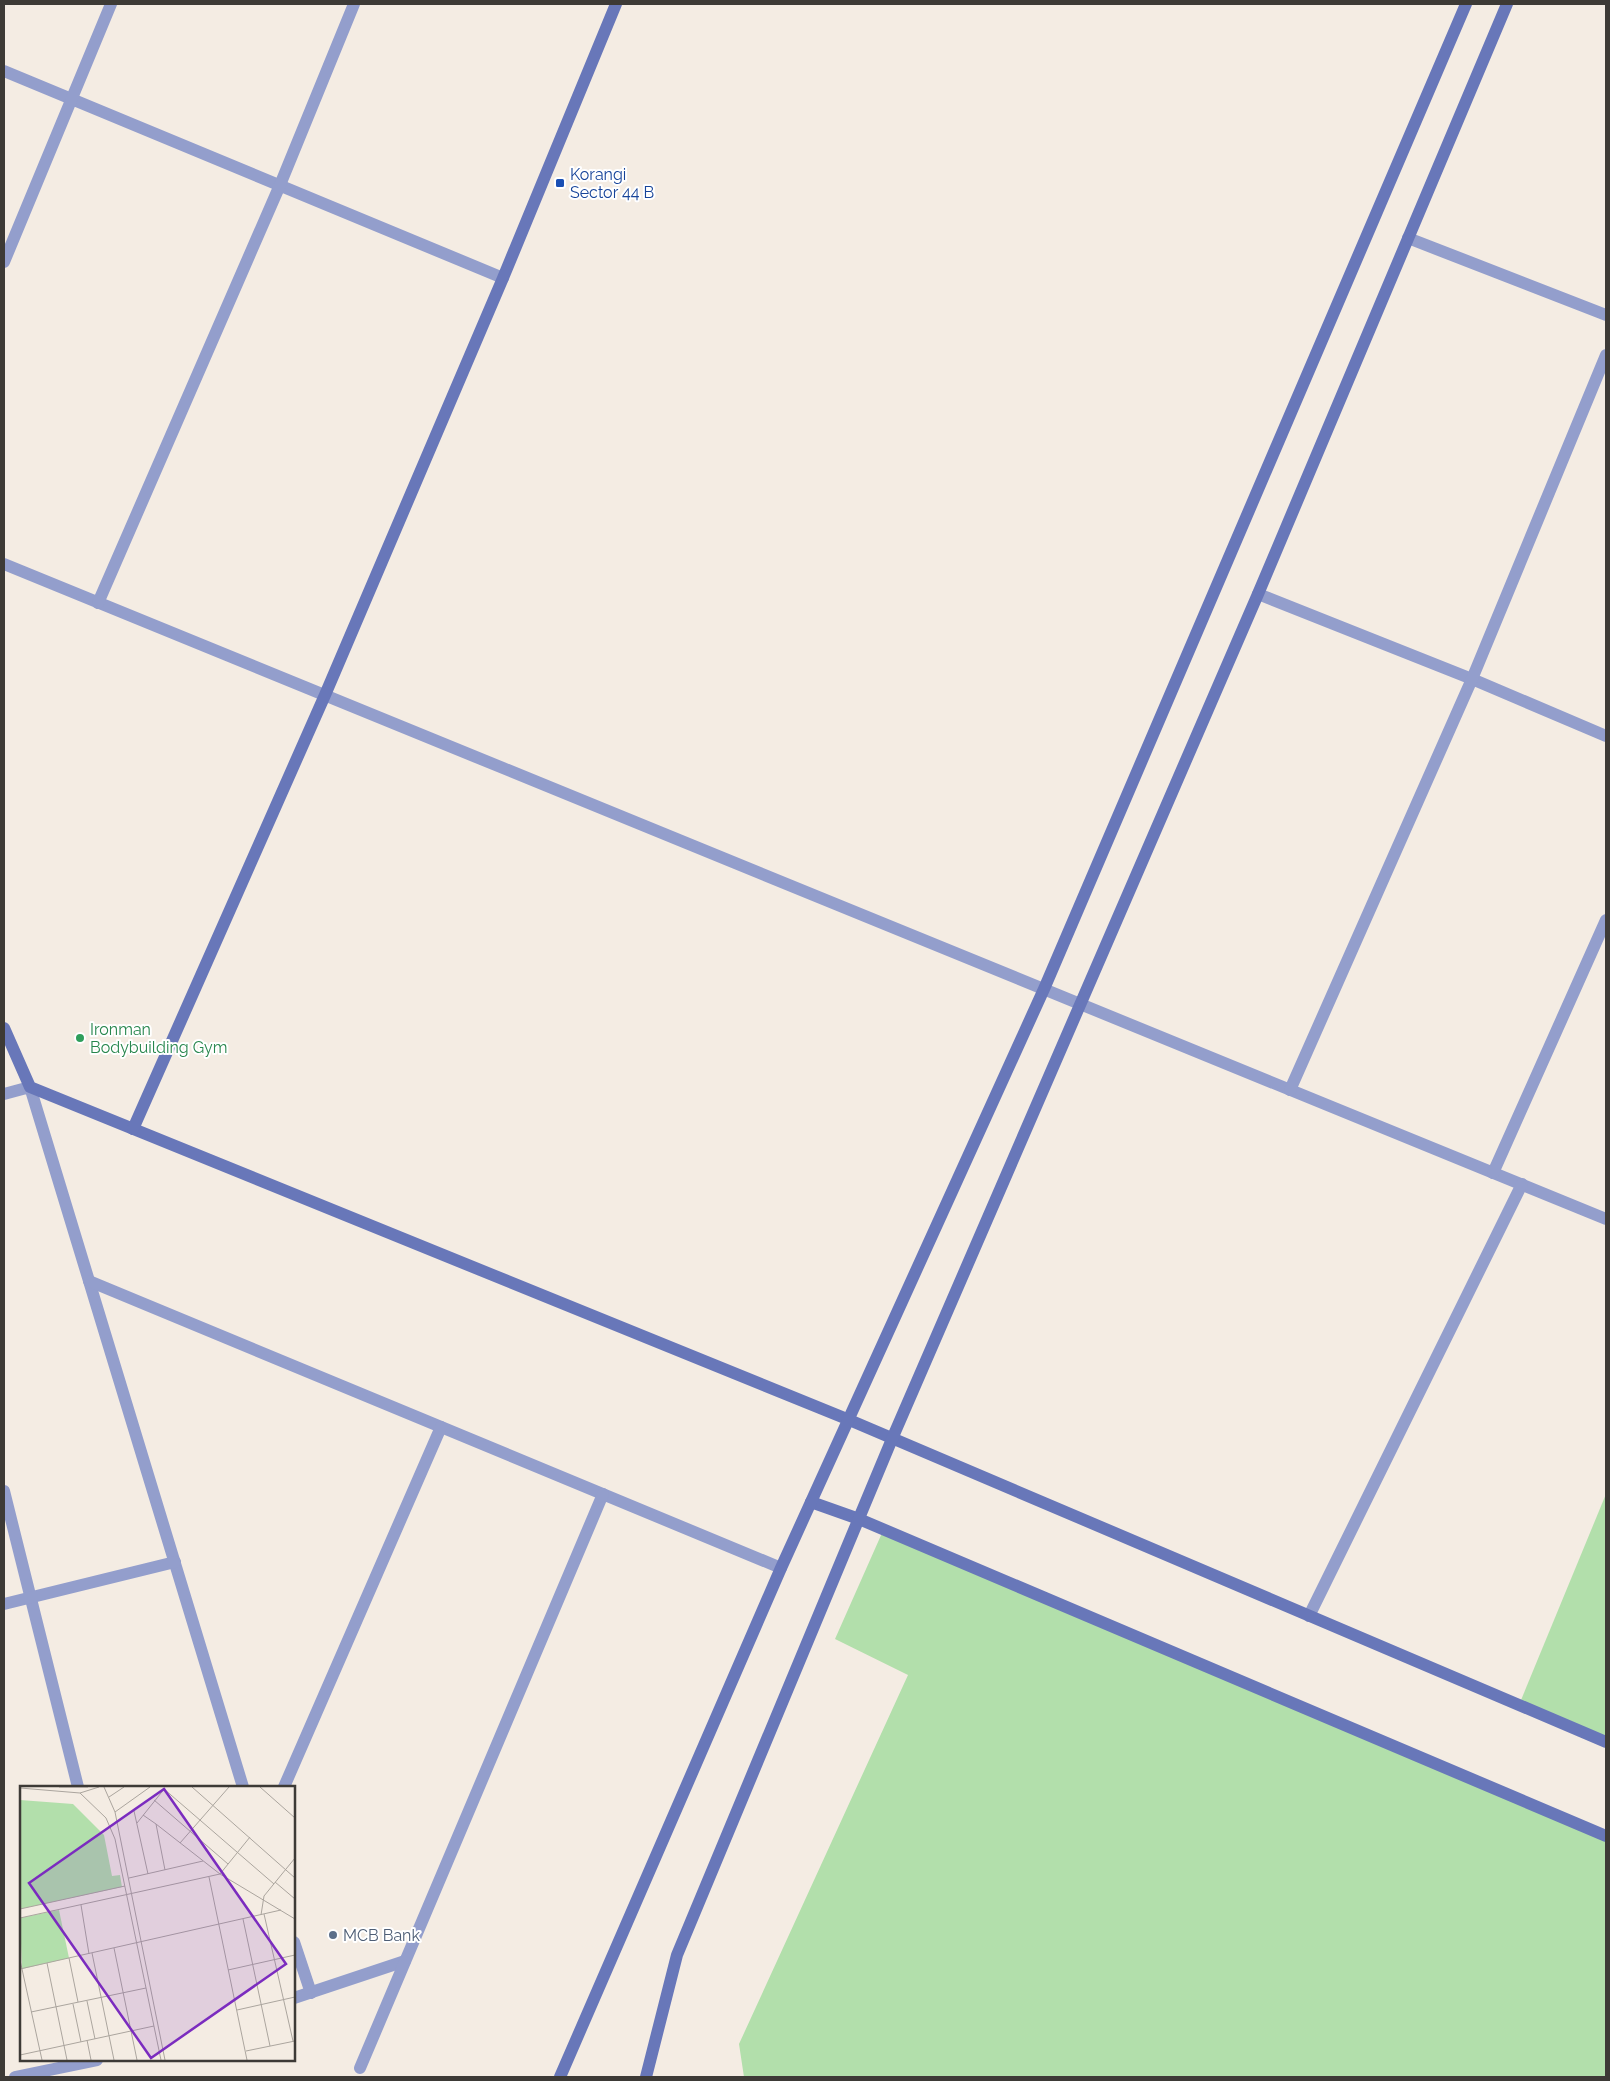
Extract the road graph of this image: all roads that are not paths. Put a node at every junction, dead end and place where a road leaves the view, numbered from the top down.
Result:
1 (111, 4) edge
2 (354, 4) edge
3 (616, 4) edge
4 (1466, 4) edge
5 (1507, 4) edge
6 (4, 71) edge
7 (71, 99) junction
8 (280, 185) junction
9 (1408, 238) junction
10 (4, 262) edge
11 (503, 278) junction
12 (1606, 315) edge
13 (1606, 355) edge
14 (4, 564) edge
15 (1258, 594) junction
16 (98, 602) junction
17 (1472, 679) junction
18 (325, 696) junction
19 (1606, 736) edge
20 (1606, 920) edge
21 (1044, 989) junction
22 (1081, 1004) junction
23 (4, 1028) edge
24 (30, 1087) junction
25 (1290, 1090) junction
26 (4, 1094) edge
27 (133, 1129) junction
28 (1493, 1173) junction
29 (1522, 1184) junction
30 (1606, 1219) edge
31 (90, 1282) junction
32 (847, 1419) junction
33 (442, 1427) junction
34 (892, 1439) junction
35 (4, 1491) edge
36 (603, 1494) junction
37 (811, 1502) junction
38 (859, 1519) junction
39 (175, 1562) junction
40 (781, 1568) junction
41 (31, 1597) junction
42 (4, 1604) edge
43 (1309, 1616) junction
44 (1606, 1742) edge
45 (78, 1786) edge
46 (243, 1786) edge
47 (284, 1786) edge
48 (1606, 1836) edge
49 (295, 1945) edge
50 (405, 1962) junction
51 (311, 1992) junction
52 (295, 1998) edge
53 (92, 2061) edge
54 (360, 2068) dead end
55 (15, 2077) edge
56 (560, 2077) edge
57 (646, 2077) edge

1 - 7 street
2 - 8 street
3 - 11 street
4 - 21 street
5 - 9 street
6 - 7 street
7 - 8 street
7 - 10 street
8 - 11 street
8 - 16 street
9 - 12 street
9 - 15 street
11 - 18 street
13 - 17 street
14 - 16 street
15 - 17 street
15 - 22 street
16 - 18 street
17 - 19 street
17 - 25 street
18 - 21 street
18 - 27 street
20 - 28 street
21 - 22 street
21 - 32 street
22 - 25 street
22 - 34 street
23 - 24 street
24 - 26 street
24 - 27 street
24 - 31 street
25 - 28 street
27 - 32 street
28 - 29 street
29 - 30 street
29 - 43 street
31 - 33 street
31 - 39 street
32 - 34 street
32 - 37 street
33 - 36 street
33 - 47 street
34 - 38 street
34 - 43 street
35 - 41 street
36 - 40 street
36 - 50 street
37 - 38 street
37 - 40 street
38 - 48 street
38 - 57 street
39 - 41 street
39 - 46 street
40 - 56 street
41 - 42 street
41 - 45 street
43 - 44 street
49 - 51 street
50 - 51 street
50 - 54 street
51 - 52 street
53 - 55 street

